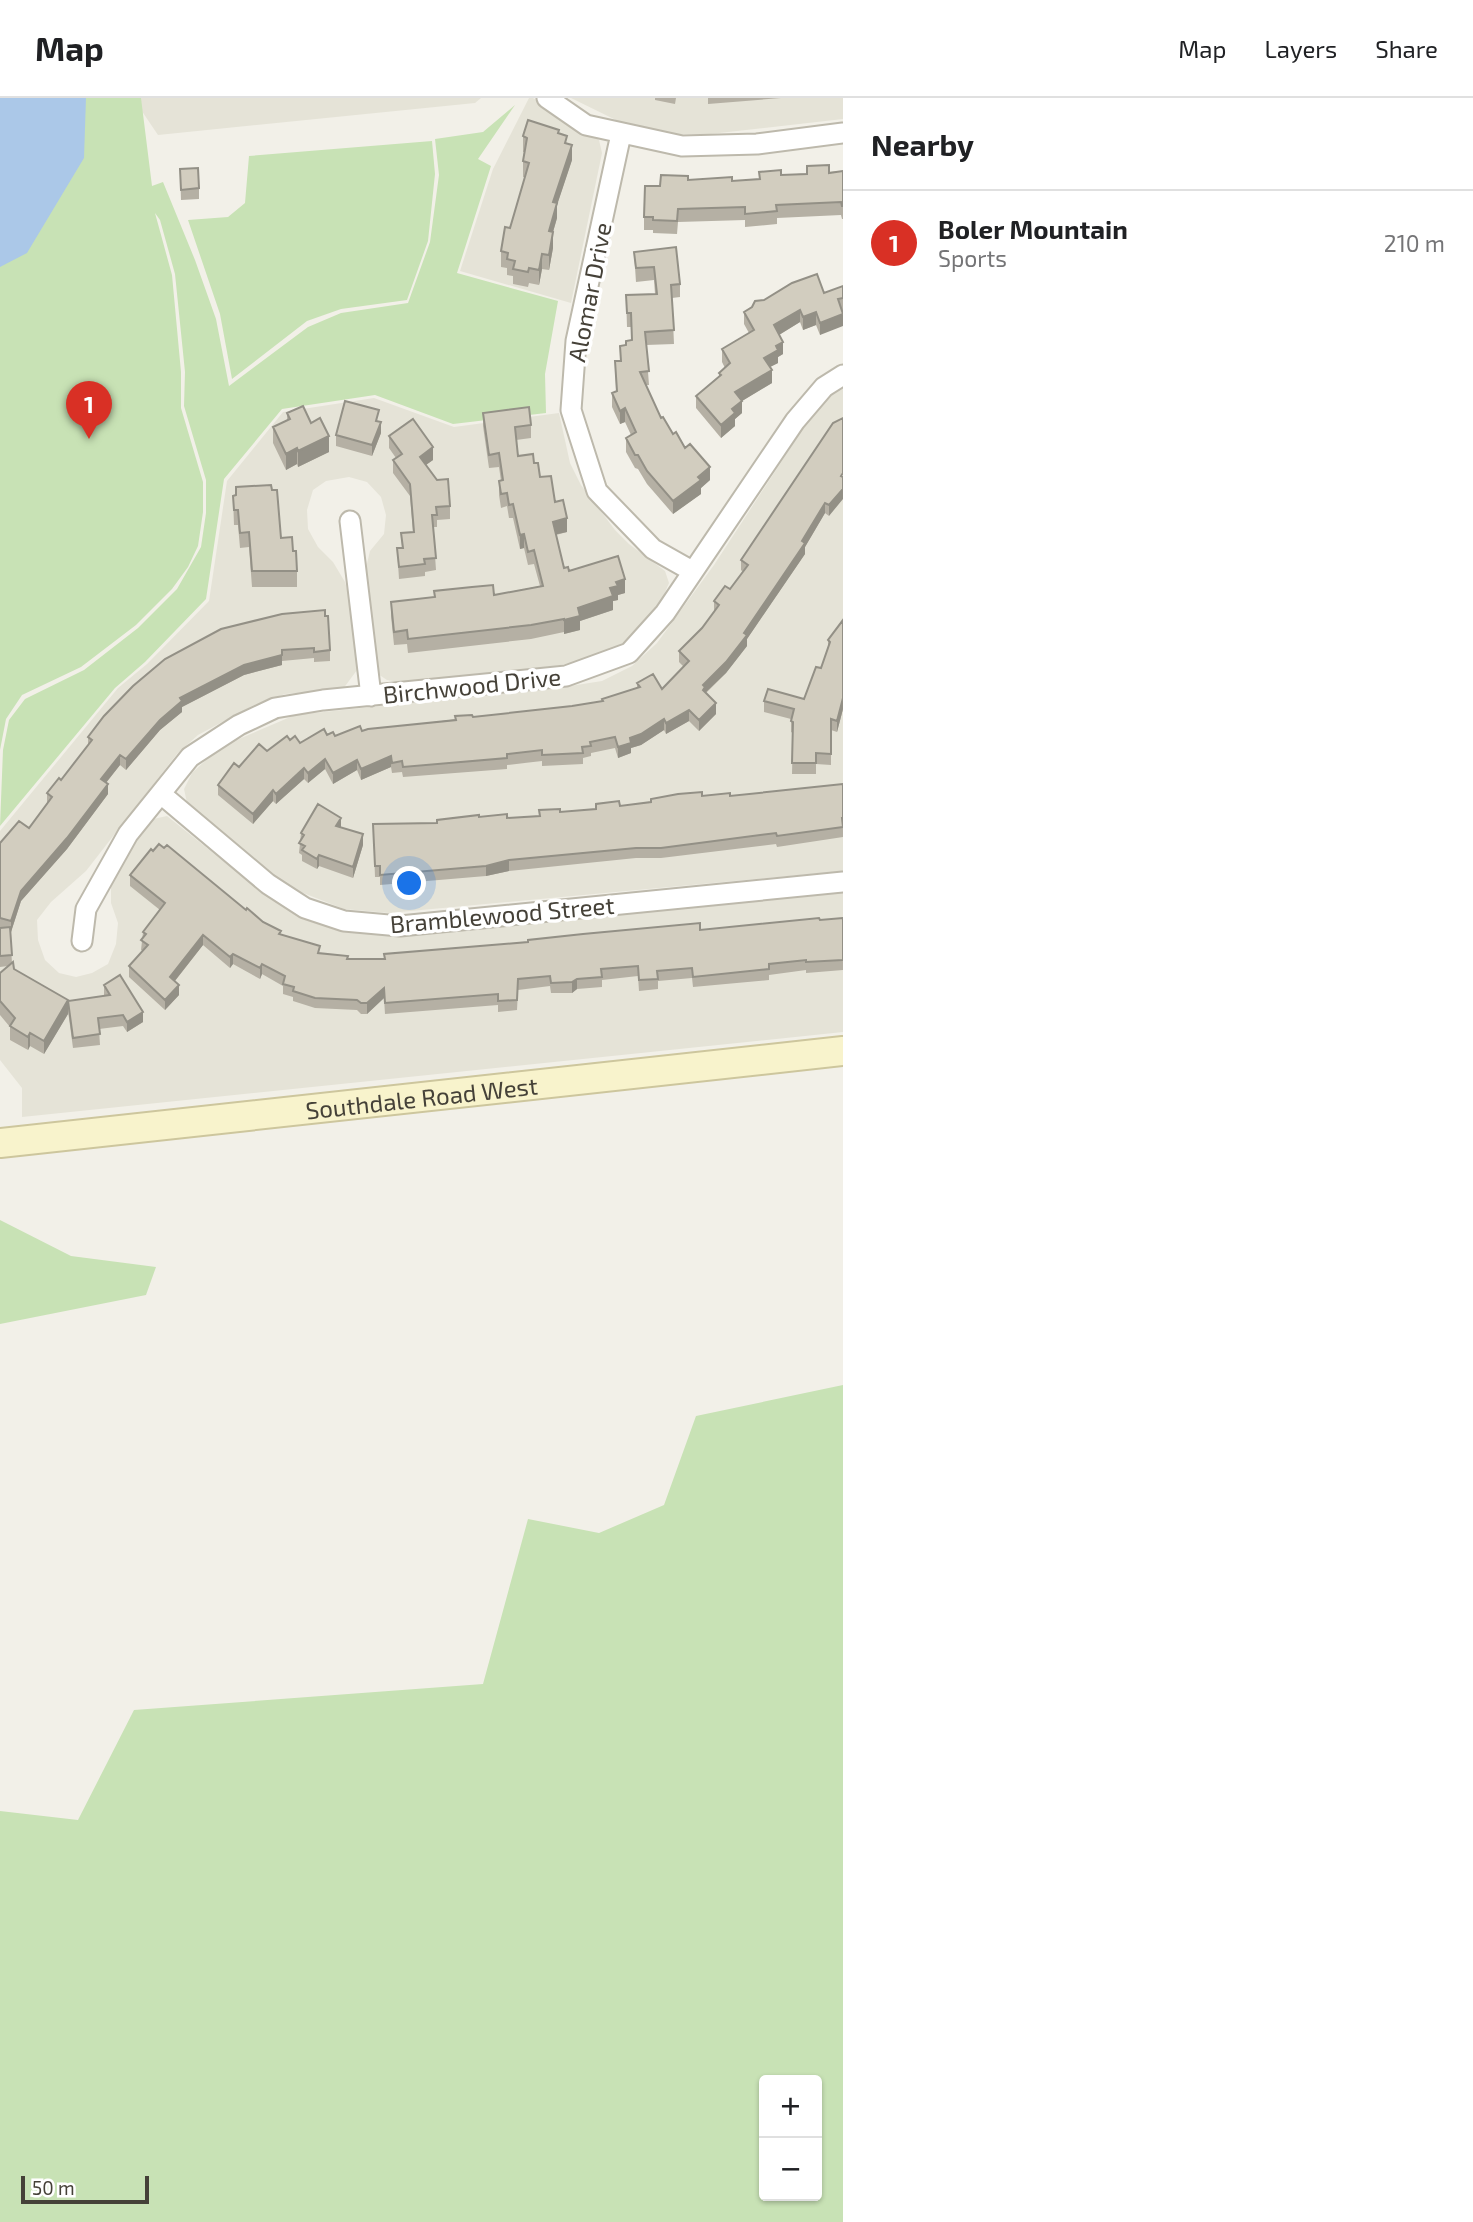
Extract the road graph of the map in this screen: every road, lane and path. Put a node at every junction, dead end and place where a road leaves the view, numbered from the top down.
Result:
1 (547, 98) edge
2 (843, 133) edge
3 (621, 134) junction
4 (843, 375) edge
5 (351, 521) dead end
6 (692, 571) junction
7 (371, 696) junction
8 (161, 794) junction
9 (843, 881) edge
10 (82, 941) dead end
11 (843, 1051) edge
12 (0, 1143) edge

1 - 3 street
2 - 3 street
3 - 6 street, Alomar Drive
4 - 6 street, Birchwood Drive
5 - 7 street
6 - 7 street, Birchwood Drive
7 - 8 street, Birchwood Drive
8 - 9 street, Bramblewood Street
8 - 10 street, Birchwood Drive
11 - 12 main road, Southdale Road West

